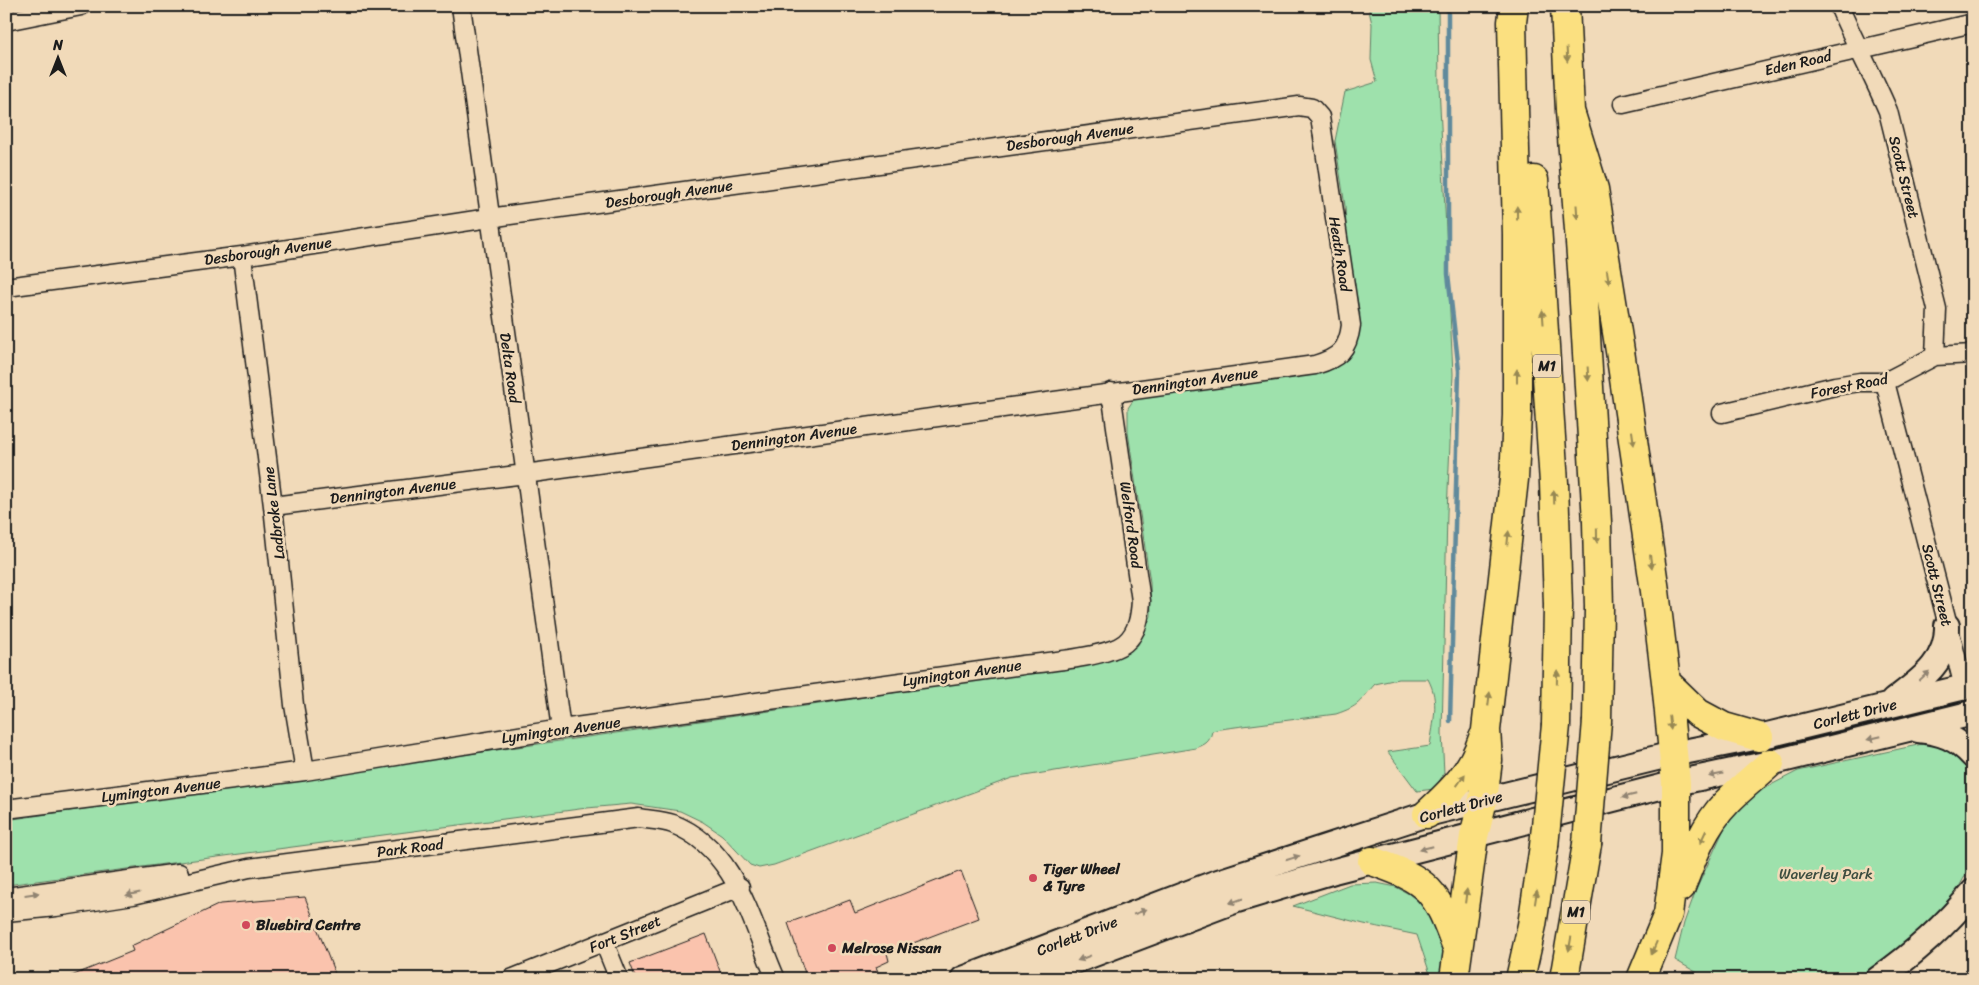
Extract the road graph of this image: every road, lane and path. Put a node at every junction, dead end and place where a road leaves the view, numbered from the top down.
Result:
1 (81, 6) edge
2 (461, 6) edge
3 (1514, 6) edge
4 (1524, 6) edge
5 (1565, 6) edge
6 (1839, 6) edge
7 (6, 21) edge
8 (1973, 23) edge
9 (1858, 49) junction
10 (1623, 104) dead end
11 (1570, 111) junction
12 (1321, 124) joint
13 (489, 218) junction
14 (242, 256) junction
15 (6, 287) edge
16 (1973, 354) edge
17 (1935, 356) junction
18 (1315, 365) joint
19 (1885, 382) junction
20 (1111, 392) junction
21 (1722, 413) dead end
22 (525, 474) junction
23 (273, 506) junction
24 (1947, 626) junction
25 (1116, 648) joint
26 (1666, 682) junction
27 (1970, 690) edge
28 (1886, 707) junction
29 (1973, 713) edge
30 (561, 729) junction
31 (1909, 729) junction
32 (1486, 730) junction
33 (1759, 737) junction
34 (1673, 754) junction
35 (1973, 756) edge
36 (1770, 763) junction
37 (305, 771) junction
38 (1676, 783) junction
39 (1483, 800) junction
40 (6, 810) edge
41 (1427, 814) junction
42 (1474, 836) junction
43 (1372, 861) junction
44 (249, 868) junction
45 (740, 888) junction
46 (1973, 892) edge
47 (6, 897) edge
48 (6, 912) edge
49 (1668, 914) junction
50 (604, 942) junction
51 (1458, 950) junction
52 (511, 979) edge
53 (619, 979) edge
54 (776, 979) edge
55 (964, 979) edge
56 (1028, 979) edge
57 (1454, 979) edge
58 (1520, 979) edge
59 (1564, 979) edge
60 (1641, 979) edge
61 (1878, 979) edge

1 - 7 street
2 - 13 street, Delta Road
32 -> 3 highway
58 -> 4 highway, M1, bridge
5 -> 11 highway, M1
6 - 9 street, Scott Street
8 - 9 street, Eden Road
9 - 10 street, Eden Road
9 - 17 street, Scott Street
11 -> 26 highway
11 -> 59 highway, M1, bridge
12 - 13 street, Desborough Avenue
12 - 18 street, Heath Road
13 - 14 street, Desborough Avenue
13 - 22 street, Delta Road
14 - 15 street, Desborough Avenue
14 - 23 street, Ladbroke Lane
16 - 17 street, Forest Road
17 - 19 street, Forest Road
18 - 20 street, Dennington Avenue
19 - 21 street, Forest Road
19 - 24 street, Scott Street
20 - 22 street, Dennington Avenue
20 - 25 street, Welford Road
22 - 23 street, Dennington Avenue
22 - 30 street, Delta Road
23 - 37 street, Ladbroke Lane
24 - 27 street, Scott Street
28 -> 24 main road
25 - 30 street, Lymington Avenue
26 - 33 highway
26 -> 34 highway
27 - 28 main road, Corlett Drive
28 - 33 main road, Corlett Drive
29 - 31 main road, Corlett Drive
30 - 37 street, Lymington Avenue
31 - 35 main road
31 -> 36 main road, Corlett Drive
32 - 39 highway
41 -> 32 highway
33 - 34 main road, Corlett Drive
34 - 38 highway
34 - 39 main road, Corlett Drive
36 -> 38 main road, Corlett Drive
36 -> 49 highway
37 - 40 street, Lymington Avenue
38 -> 42 main road, Corlett Drive
38 - 49 highway
39 - 41 main road, Corlett Drive
39 - 42 highway
55 -> 41 main road, Corlett Drive
42 -> 43 main road, Corlett Drive
51 -> 42 highway
43 - 51 highway
43 -> 56 main road, Corlett Drive
44 - 45 street, Park Road
47 -> 44 street, Park Road
44 -> 48 street, Park Road
45 - 50 street, Fort Street
45 - 54 street, Park Road
46 - 61 main road
49 -> 60 highway
50 - 52 street, Fort Street
50 - 53 street
51 - 57 highway

